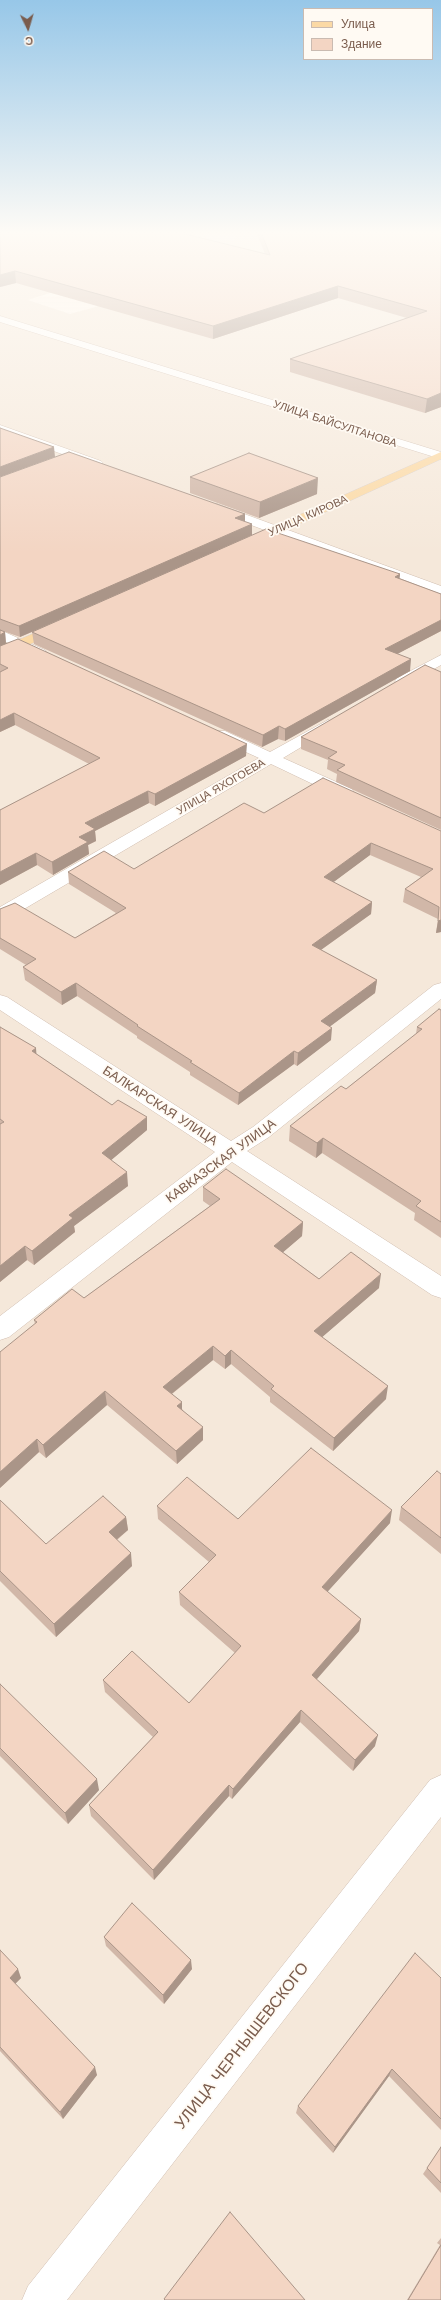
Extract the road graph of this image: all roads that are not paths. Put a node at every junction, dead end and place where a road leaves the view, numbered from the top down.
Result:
1 (65, 339) edge
2 (0, 428) edge
3 (75, 455) junction
4 (441, 456) edge
5 (60, 460) edge
6 (111, 468) edge
7 (206, 503) edge
8 (277, 530) junction
9 (234, 549) edge
10 (441, 591) edge
11 (70, 622) edge
12 (0, 634) edge
13 (20, 644) junction
14 (0, 653) edge
15 (441, 659) edge
16 (56, 660) edge
17 (387, 690) edge
18 (339, 718) edge
19 (206, 728) edge
20 (271, 758) junction
21 (363, 801) edge
22 (0, 915) edge
23 (441, 989) edge
24 (0, 1001) edge
25 (230, 1152) junction
26 (441, 1288) edge
27 (0, 1330) edge
28 (441, 1791) edge
29 (42, 2300) edge

1 - 4 street, УЛИЦА БАЙСУЛТАНОВА
2 - 3 street
3 - 5 street
3 - 6 street
4 - 8 main road, УЛИЦА КИРОВА
7 - 8 street
8 - 9 main road, УЛИЦА КИРОВА
8 - 10 street
11 - 13 main road
12 - 13 street
13 - 14 main road
13 - 16 street
15 - 17 street
18 - 20 street, УЛИЦА ЯХОГОЕВА
19 - 20 street
20 - 21 street
20 - 22 street, УЛИЦА ЯХОГОЕВА
23 - 25 street, КАВКАЗСКАЯ УЛИЦА
24 - 25 street, БАЛКАРСКАЯ УЛИЦА
25 - 26 street, БАЛКАРСКАЯ УЛИЦА
25 - 27 street, КАВКАЗСКАЯ УЛИЦА
28 - 29 street, УЛИЦА ЧЕРНЫШЕВСКОГО

